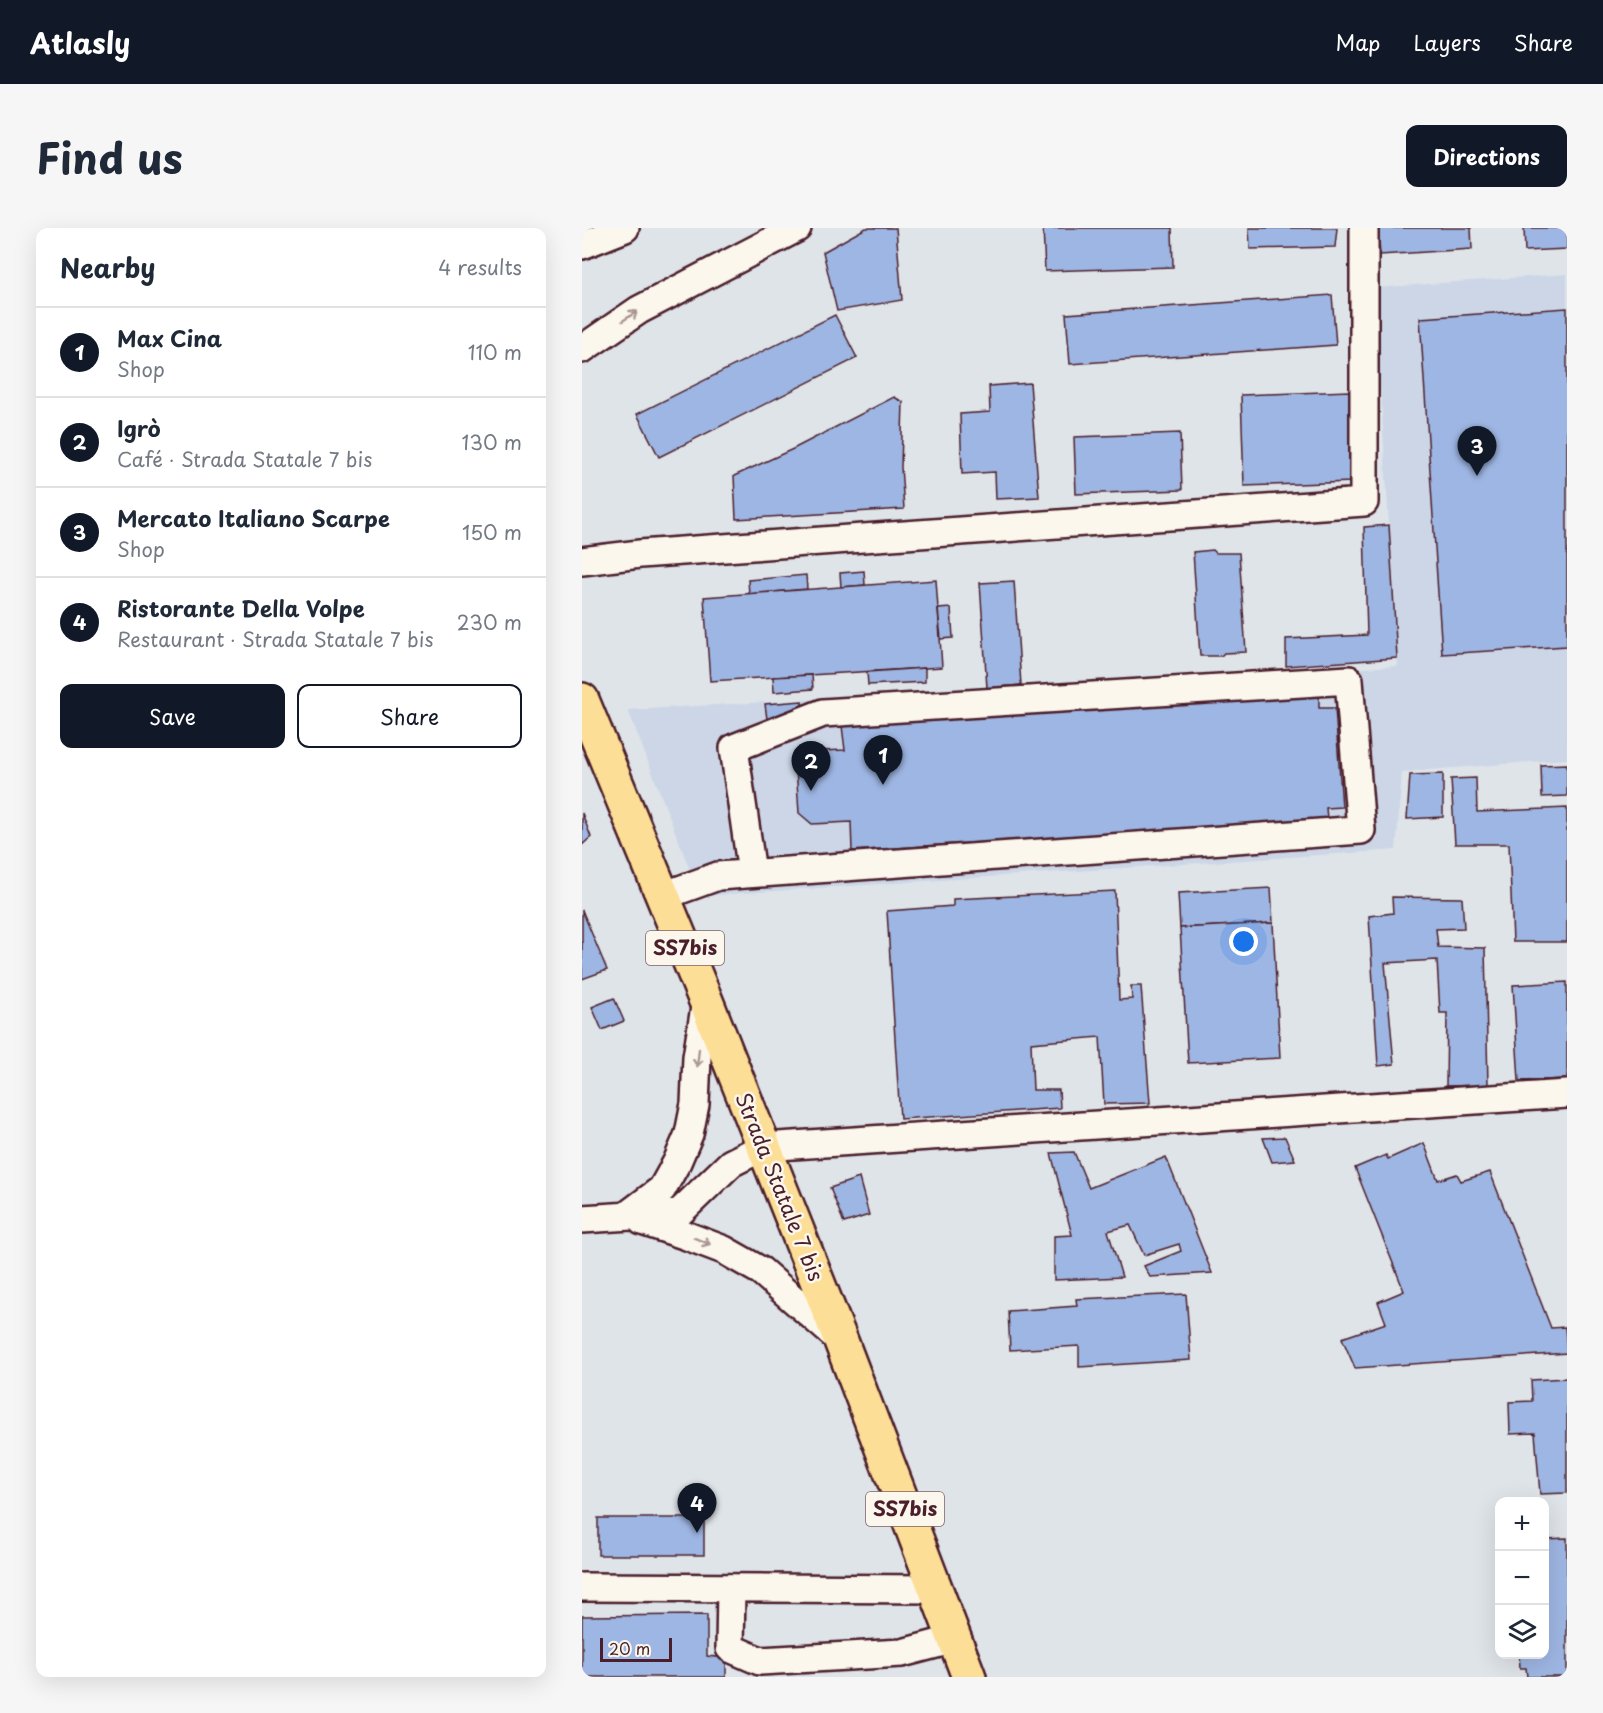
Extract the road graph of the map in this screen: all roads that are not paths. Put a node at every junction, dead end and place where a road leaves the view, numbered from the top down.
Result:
1 (625, 228) edge
2 (797, 228) edge
3 (1364, 228) edge
4 (582, 245) edge
5 (582, 349) edge
6 (582, 561) edge
7 (582, 700) edge
8 (752, 873) junction
9 (663, 896) junction
10 (706, 1001) junction
11 (1567, 1094) edge
12 (763, 1147) junction
13 (626, 1216) junction
14 (582, 1219) edge
15 (841, 1341) junction
16 (582, 1587) edge
17 (731, 1588) junction
18 (936, 1589) junction
19 (955, 1639) junction
20 (969, 1677) edge

1 - 4 street
5 -> 2 street
3 - 6 street
7 - 9 main road, Strada Statale 7 bis / SS7bis
8 - 8 street
8 - 9 street
9 - 10 main road, Strada Statale 7 bis / SS7bis
10 - 12 main road, Strada Statale 7 bis / SS7bis
10 -> 13 street
11 - 12 street
12 - 13 street
12 - 15 main road, Strada Statale 7 bis / SS7bis
13 - 14 street
13 -> 15 street
15 - 18 main road, Strada Statale 7 bis / SS7bis
16 - 17 street
17 - 18 street
17 - 19 street
18 - 19 main road, Strada Statale 7 bis / SS7bis
19 - 20 main road, Strada Statale 7 bis / SS7bis

